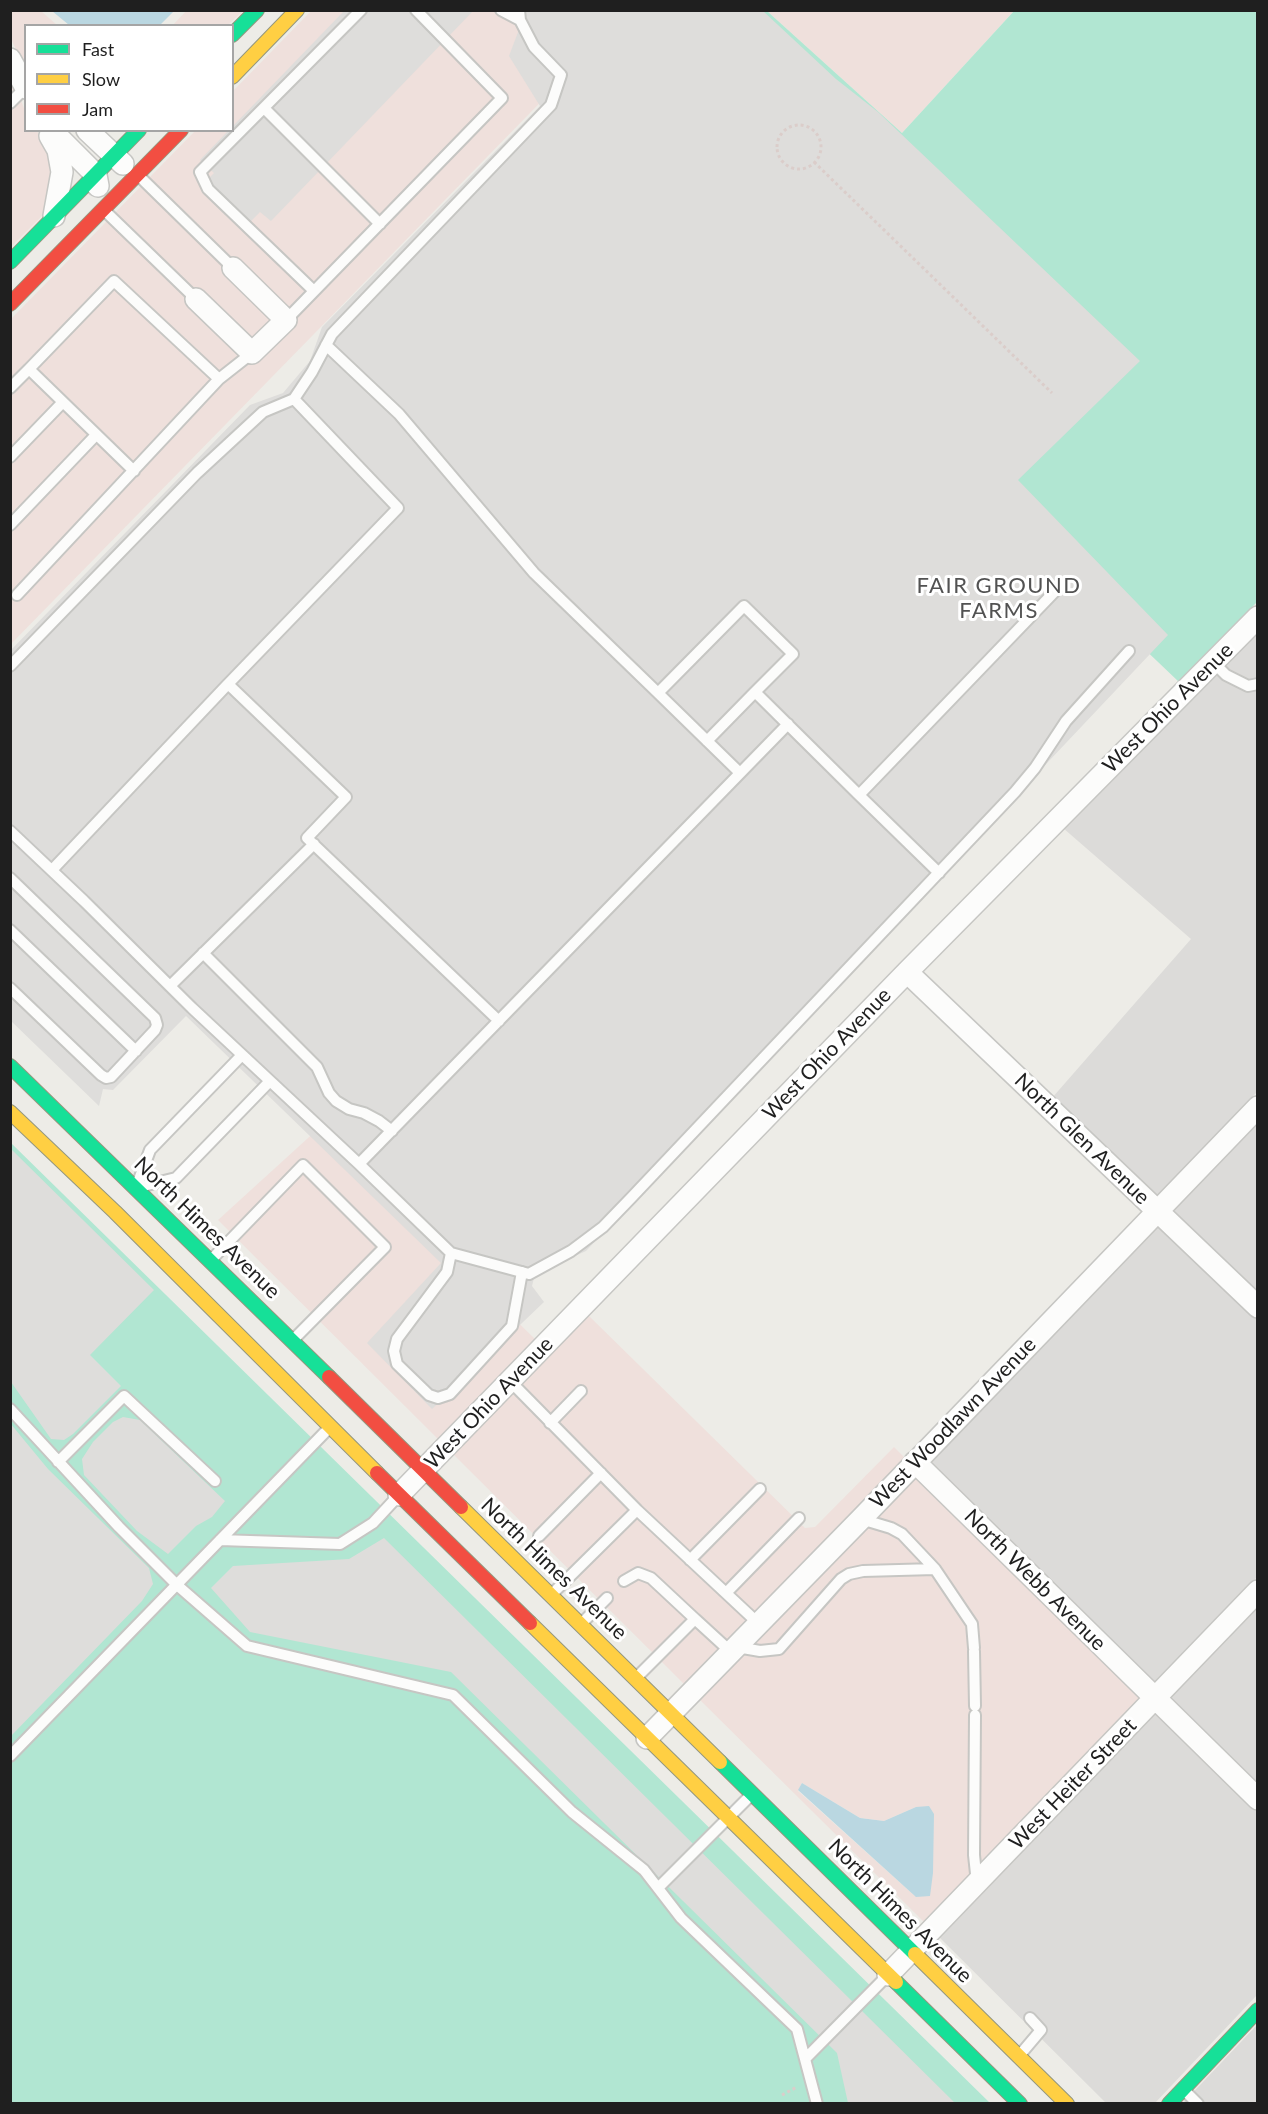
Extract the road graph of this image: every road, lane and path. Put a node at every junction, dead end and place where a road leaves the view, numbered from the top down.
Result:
1 (257, 10) edge
2 (297, 10) edge
3 (360, 10) edge
4 (416, 10) edge
5 (501, 10) edge
6 (520, 15) edge
7 (234, 33) edge
8 (10, 59) edge
9 (234, 75) edge
10 (24, 86) edge
11 (24, 89) edge
12 (10, 103) edge
13 (264, 108) junction
14 (50, 132) edge
15 (51, 132) edge
16 (89, 132) edge
17 (137, 132) edge
18 (179, 132) edge
19 (113, 157) junction
20 (814, 162) junction
21 (96, 175) junction
22 (138, 175) junction
23 (104, 209) junction
24 (54, 218) junction
25 (380, 224) junction
26 (10, 262) edge
27 (233, 268) joint
28 (314, 291) junction
29 (196, 299) joint
30 (10, 304) edge
31 (286, 320) junction
32 (326, 345) junction
33 (252, 353) junction
34 (29, 369) junction
35 (219, 379) junction
36 (10, 388) edge
37 (1052, 393) dead end
38 (294, 399) junction
39 (63, 402) junction
40 (96, 435) junction
41 (10, 457) edge
42 (134, 471) junction
43 (10, 525) edge
44 (1061, 585) dead end
45 (13, 595) edge
46 (1257, 616) edge
47 (1130, 651) dead end
48 (1213, 662) junction
49 (10, 666) edge
50 (228, 684) junction
51 (1257, 684) edge
52 (755, 692) junction
53 (658, 693) junction
54 (788, 724) junction
55 (707, 741) junction
56 (740, 774) junction
57 (859, 795) junction
58 (10, 831) edge
59 (314, 844) junction
60 (52, 870) junction
61 (939, 873) junction
62 (10, 878) edge
63 (10, 930) edge
64 (203, 953) junction
65 (907, 972) junction
66 (170, 986) junction
67 (10, 988) edge
68 (499, 1021) junction
69 (136, 1051) junction
70 (242, 1055) junction
71 (10, 1066) edge
72 (270, 1081) junction
73 (1257, 1107) edge
74 (10, 1112) edge
75 (392, 1131) junction
76 (359, 1164) junction
77 (125, 1200) junction
78 (1157, 1210) junction
79 (451, 1253) junction
80 (211, 1260) junction
81 (522, 1272) junction
82 (1257, 1307) edge
83 (292, 1341) junction
84 (510, 1381) junction
85 (581, 1391) dead end
86 (10, 1409) edge
87 (550, 1423) junction
88 (330, 1427) junction
89 (58, 1462) junction
90 (915, 1462) junction
91 (423, 1470) junction
92 (601, 1473) junction
93 (215, 1481) dead end
94 (760, 1489) dead end
95 (399, 1495) junction
96 (637, 1510) junction
97 (799, 1518) dead end
98 (861, 1519) junction
99 (539, 1536) dead end
100 (220, 1540) junction
101 (690, 1560) junction
102 (935, 1569) junction
103 (624, 1581) dead end
104 (177, 1585) junction
105 (1257, 1592) edge
106 (726, 1593) junction
107 (551, 1595) junction
108 (607, 1598) dead end
109 (695, 1618) junction
110 (581, 1624) junction
111 (759, 1624) junction
112 (734, 1650) junction
113 (634, 1679) junction
114 (1155, 1698) junction
115 (670, 1714) junction
116 (647, 1738) junction
117 (10, 1755) edge
118 (752, 1794) junction
119 (1257, 1799) edge
120 (727, 1817) junction
121 (977, 1883) junction
122 (658, 1888) junction
123 (911, 1952) junction
124 (888, 1976) junction
125 (1257, 2010) edge
126 (1030, 2018) dead end
127 (1018, 2056) junction
128 (805, 2059) junction
129 (797, 2087) dead end
130 (1183, 2089) junction
131 (782, 2095) dead end
132 (817, 2103) edge
133 (1020, 2103) edge
134 (1066, 2103) edge
135 (1169, 2103) edge
136 (1198, 2103) edge

1 - 7 street
2 - 9 street
3 - 13 lane
4 - 25 lane
5 - 6 lane
6 - 32 lane
8 - 10 street
11 - 12 lane
13 - 25 lane
13 - 28 lane
14 - 24 street
15 - 21 street
16 - 19 street
17 - 19 street
18 - 22 street
19 - 21 street
19 - 22 street
20 - 20 path
20 - 37 path
21 - 23 street
21 - 24 street
22 - 23 street
22 - 27 lane
23 - 29 lane
23 - 30 street
24 - 26 street
25 - 28 lane
27 - 31 street
28 - 31 lane
29 - 33 street
31 - 33 street
32 - 38 lane
32 - 53 lane
33 - 35 lane
34 - 35 lane
34 - 36 lane
34 - 39 lane
35 - 42 lane
38 - 49 lane
38 - 50 lane
39 - 40 lane
39 - 41 lane
40 - 42 lane
40 - 43 lane
42 - 45 lane
44 - 57 lane
46 - 48 street, West Ohio Avenue
47 - 61 lane
48 - 51 lane
48 - 65 street, West Ohio Avenue
50 - 59 lane
50 - 60 lane
52 - 53 lane
52 - 54 lane
52 - 55 lane
53 - 55 lane
54 - 56 lane
54 - 57 lane
55 - 56 lane
56 - 68 lane
57 - 61 lane
58 - 60 lane
59 - 64 lane
59 - 68 lane
60 - 66 lane
61 - 81 lane
62 - 69 lane
63 - 69 lane
64 - 66 lane
64 - 75 lane
65 - 78 street, North Glen Avenue
65 - 84 street, West Ohio Avenue
66 - 70 lane
67 - 69 lane
68 - 75 lane
70 - 72 lane
70 - 77 lane
71 - 77 street, North Himes Avenue
72 - 76 lane
72 - 77 lane
73 - 78 street, West Woodlawn Avenue
74 - 77 street, North Himes Avenue
75 - 76 lane
76 - 79 lane
77 - 80 street, North Himes Avenue
77 - 88 street, North Himes Avenue
78 - 82 street, North Glen Avenue
78 - 90 street, West Woodlawn Avenue
79 - 81 lane
79 - 81 lane
80 - 83 street, North Himes Avenue
80 - 83 lane
83 - 91 street, North Himes Avenue
84 - 87 lane
84 - 91 street, West Ohio Avenue
85 - 87 lane
86 - 89 lane
87 - 92 lane
88 - 95 street, North Himes Avenue
88 - 100 lane
89 - 93 lane
89 - 104 lane
90 - 98 street, West Woodlawn Avenue
90 - 114 street, North Webb Avenue
91 - 95 street, West Ohio Avenue
91 - 107 street, North Himes Avenue
92 - 96 lane
92 - 99 lane
94 - 101 lane
95 - 100 lane
95 - 116 street, North Himes Avenue
96 - 101 lane
96 - 107 lane
97 - 106 lane
98 - 102 lane
98 - 111 street, West Woodlawn Avenue
100 - 104 lane
101 - 106 lane
102 - 112 lane
102 - 121 lane
103 - 109 lane
104 - 117 lane
104 - 122 lane
105 - 114 street, West Heiter Street
106 - 111 lane
107 - 110 street, North Himes Avenue
108 - 110 lane
109 - 112 lane
109 - 113 lane
110 - 113 street, North Himes Avenue
111 - 112 street, West Woodlawn Avenue
112 - 115 street, West Woodlawn Avenue
113 - 115 street, North Himes Avenue
114 - 119 street, North Webb Avenue
114 - 121 street, West Heiter Street
115 - 116 street, West Woodlawn Avenue
115 - 118 street, North Himes Avenue
116 - 120 street, North Himes Avenue
118 - 120 lane
118 - 123 street, North Himes Avenue
120 - 122 lane
120 - 124 street, North Himes Avenue
121 - 123 street, West Heiter Street
122 - 128 lane
123 - 124 street, West Heiter Street
123 - 127 street, North Himes Avenue
124 - 128 lane
124 - 133 street, North Himes Avenue
125 - 130 street
126 - 127 lane
127 - 134 street, North Himes Avenue
128 - 132 lane
129 - 131 path
130 - 135 street
130 - 136 lane

